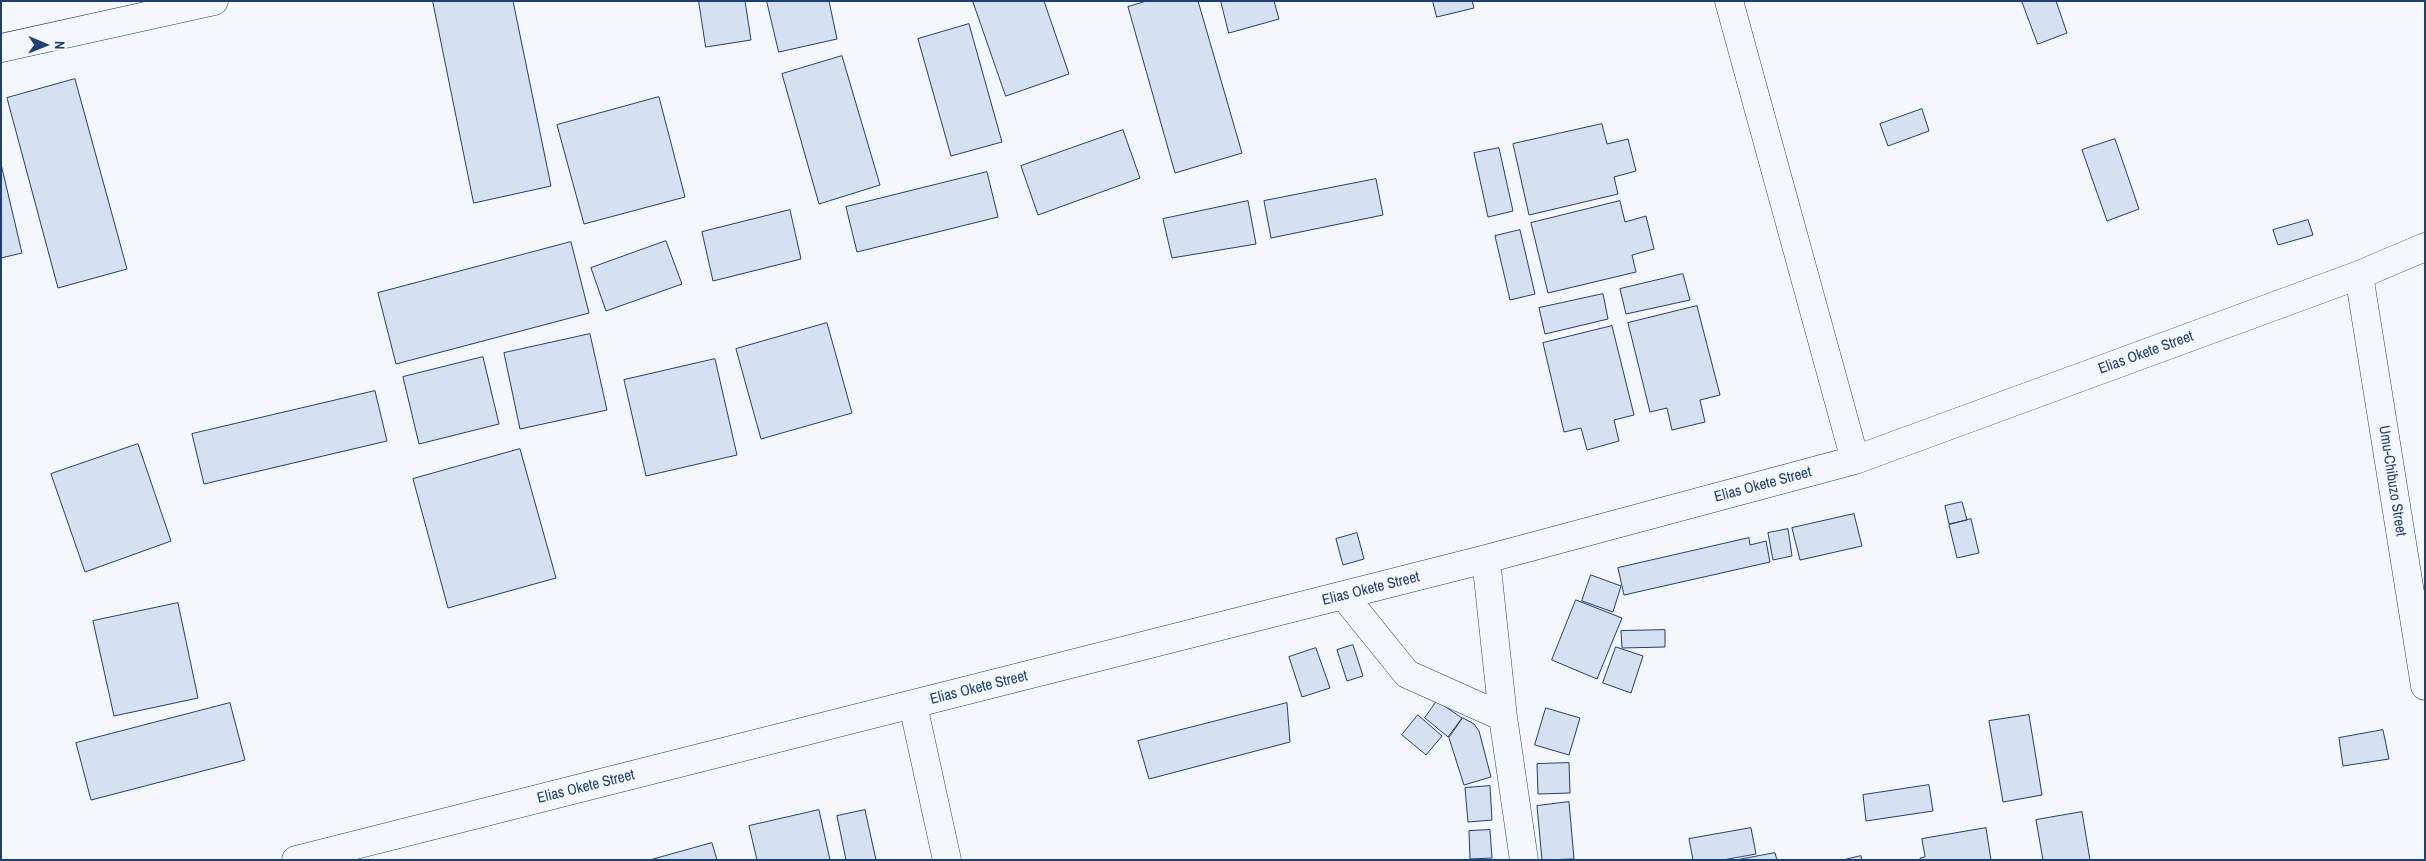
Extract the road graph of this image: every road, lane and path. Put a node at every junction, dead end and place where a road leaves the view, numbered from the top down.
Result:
1 (214, 1) edge
2 (1728, 1) edge
3 (1, 48) edge
4 (2425, 247) edge
5 (2358, 275) junction
6 (1855, 460) junction
7 (1486, 559) junction
8 (1344, 596) junction
9 (2425, 686) edge
10 (913, 705) junction
11 (1503, 717) junction
12 (296, 860) edge
13 (947, 860) edge
14 (1524, 860) edge

1 - 3 street
2 - 6 street
4 - 5 street, Elias Okete Street
5 - 6 street, Elias Okete Street
5 - 9 street, Umu-Chibuzo Street
6 - 7 street, Elias Okete Street
7 - 8 street, Elias Okete Street
7 - 11 street
8 - 10 street, Elias Okete Street
8 - 11 street
10 - 12 street, Elias Okete Street
10 - 13 street
11 - 14 street

